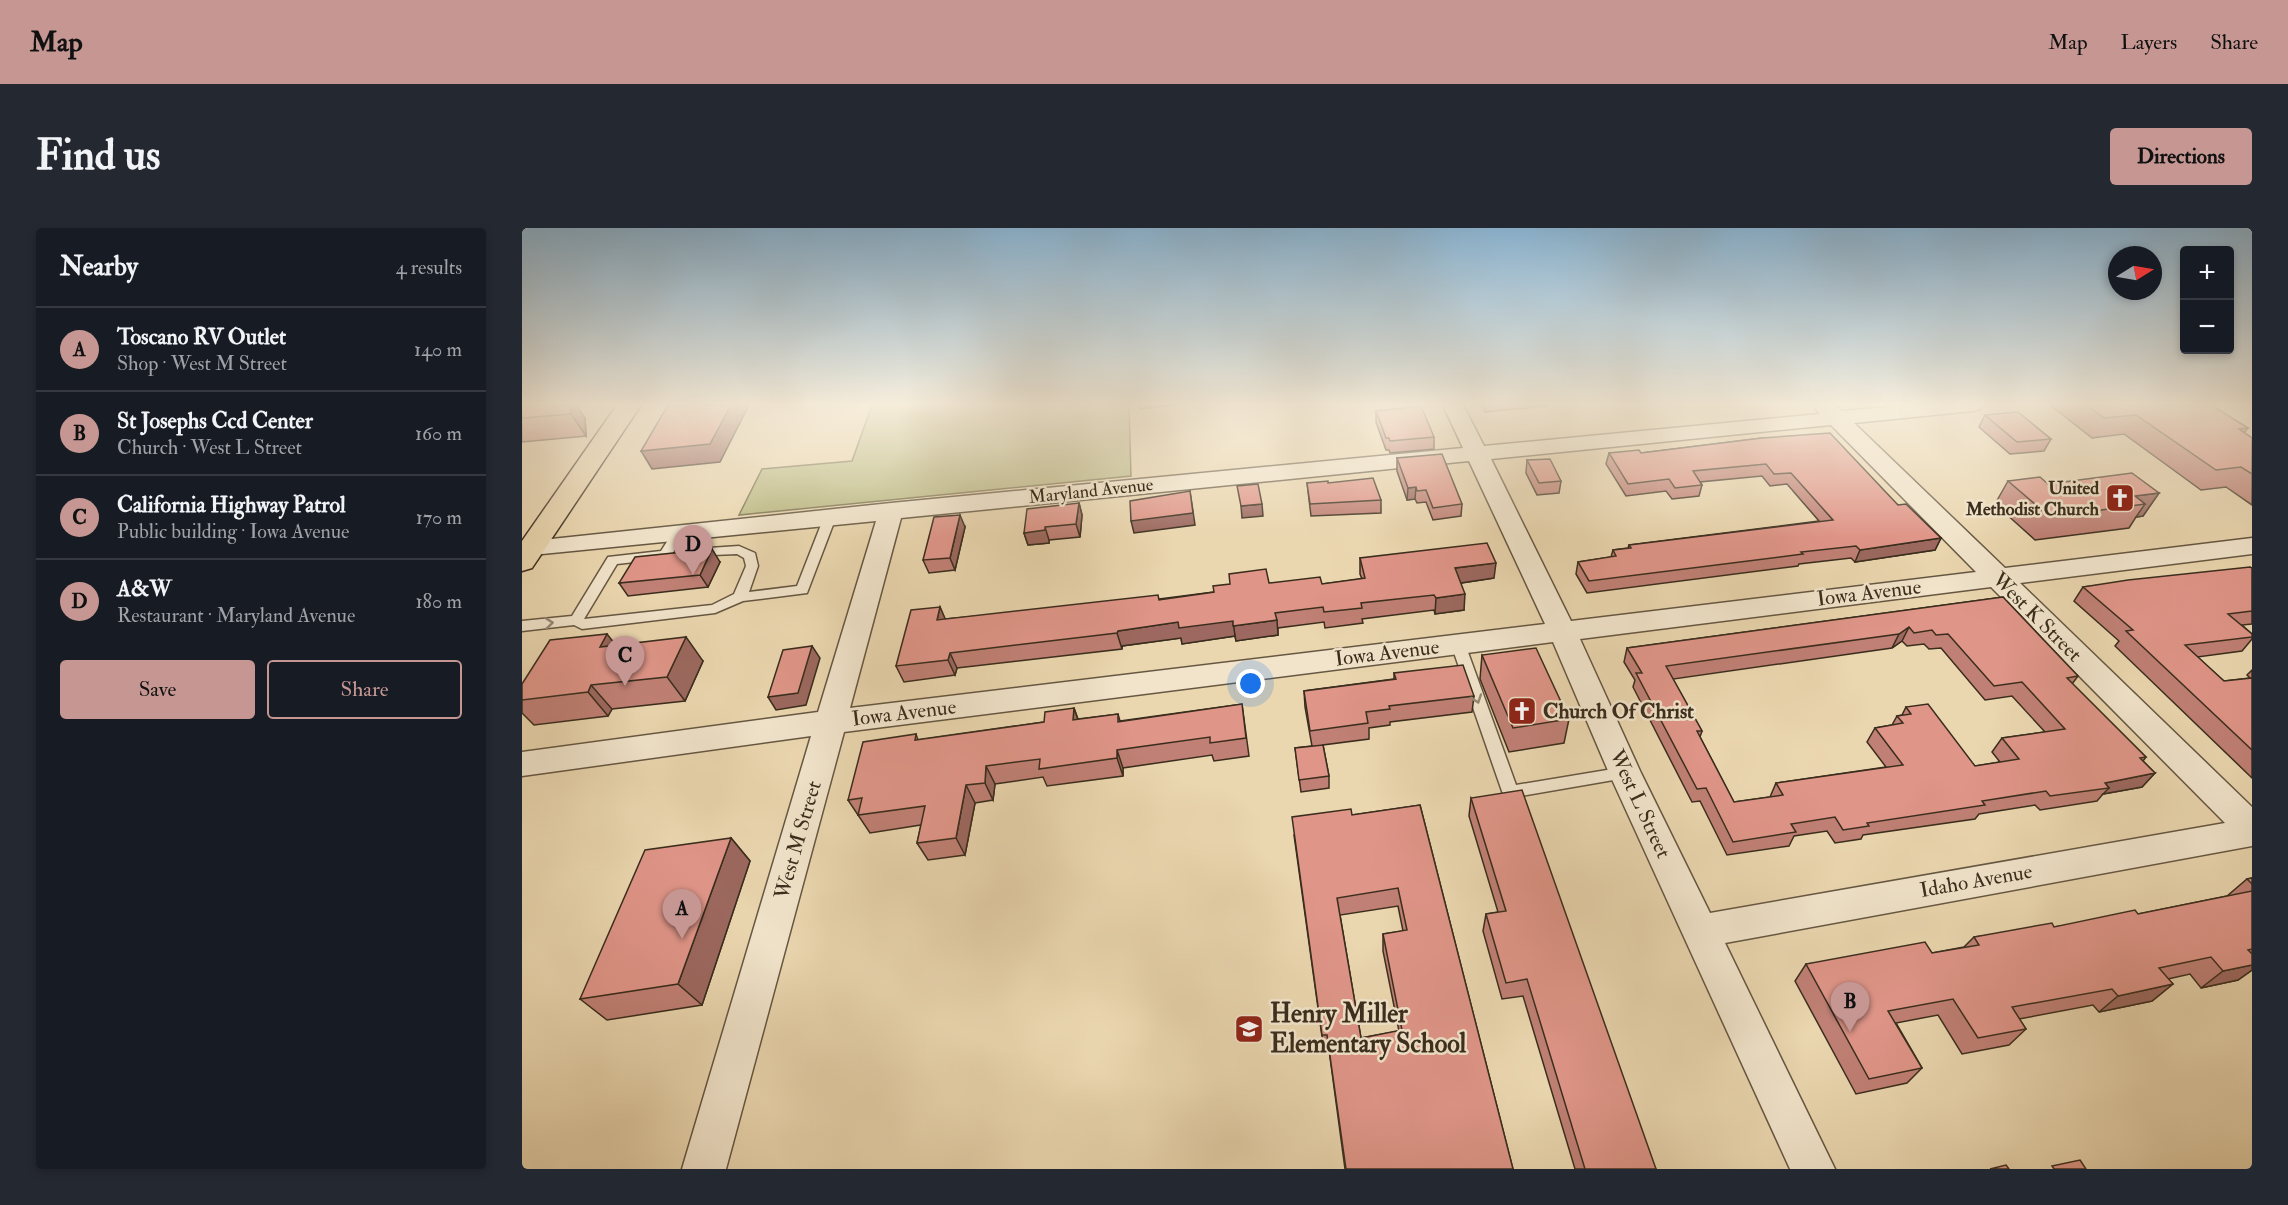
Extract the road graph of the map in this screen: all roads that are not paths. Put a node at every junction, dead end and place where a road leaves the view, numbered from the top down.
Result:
1 (599, 449) edge
2 (1474, 449) edge
3 (1503, 449) edge
4 (1866, 449) edge
5 (1476, 452) junction
6 (891, 510) junction
7 (830, 517) junction
8 (679, 532) junction
9 (2252, 546) edge
10 (527, 554) edge
11 (673, 558) junction
12 (1997, 578) junction
13 (740, 597) junction
14 (576, 620) junction
15 (522, 626) edge
16 (1562, 630) junction
17 (1458, 644) junction
18 (831, 722) junction
19 (522, 764) edge
20 (1625, 773) junction
21 (2252, 830) edge
22 (1700, 931) junction
23 (704, 1169) edge
24 (1813, 1169) edge

1 - 10 highway
2 - 5 street, West L Street
3 - 5 street, Maryland Avenue
4 - 12 street, West K Street
5 - 6 street, Maryland Avenue
5 - 16 street, West L Street
6 - 7 street, Maryland Avenue
6 - 18 street, West M Street
7 - 8 street, Maryland Avenue
7 - 13 lane
8 - 10 street, Maryland Avenue
8 - 11 lane
9 - 12 street, Iowa Avenue
11 - 13 lane
11 - 14 lane
12 - 16 street, Iowa Avenue
12 - 21 street, West K Street
13 - 14 lane
15 -> 14 lane
16 - 17 street, Iowa Avenue
16 - 20 street, West L Street
17 - 18 street, Iowa Avenue
17 -> 20 lane
18 - 19 street, Iowa Avenue
18 - 23 street, West M Street
20 - 22 street, West L Street
21 - 22 street, Idaho Avenue
22 - 24 street, West L Street

